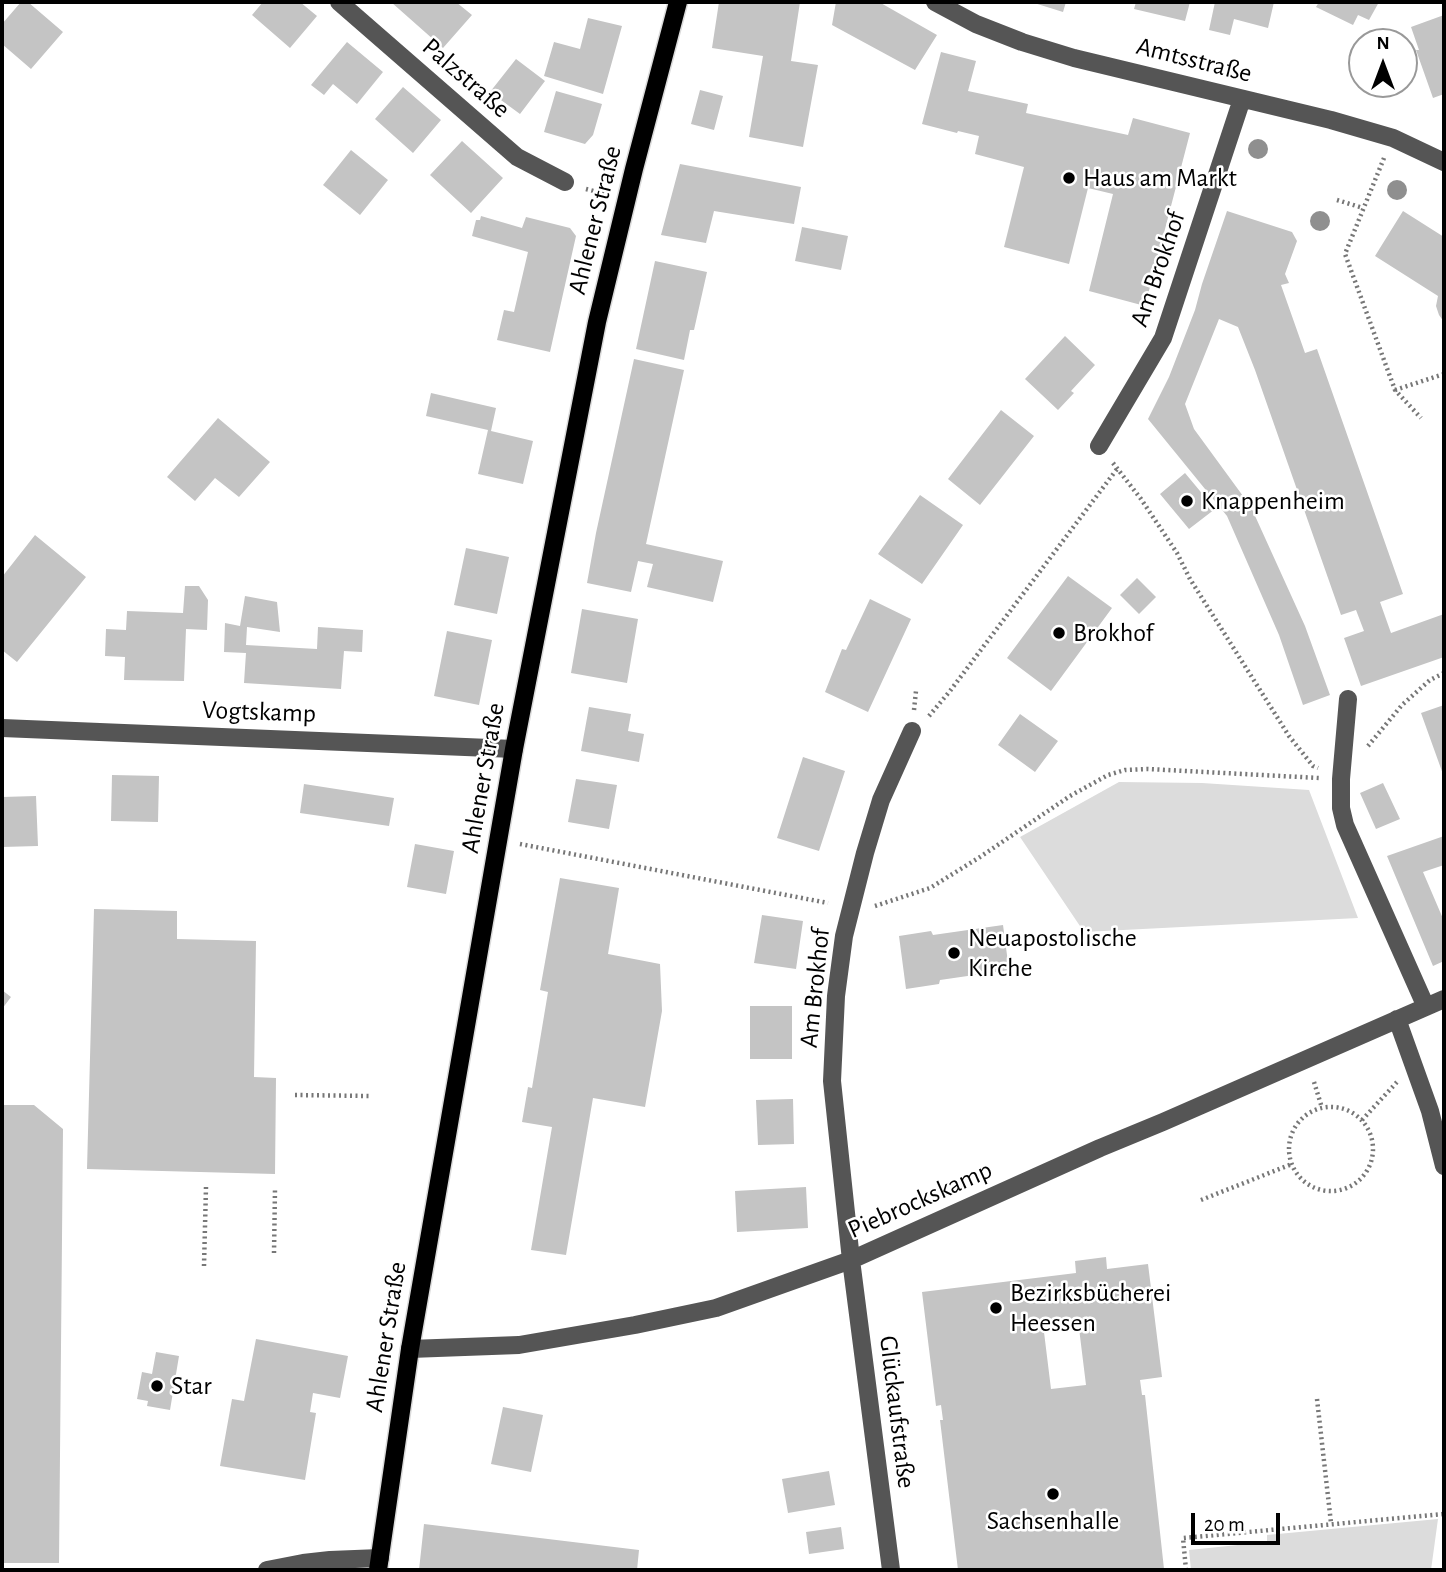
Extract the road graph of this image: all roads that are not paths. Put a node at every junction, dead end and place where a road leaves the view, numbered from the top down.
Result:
1 (339, 2) edge
2 (678, 2) edge
3 (935, 2) edge
4 (1242, 99) junction
5 (1444, 162) edge
6 (565, 183) road end
7 (1099, 446) road end
8 (1348, 699) dead end
9 (2, 728) edge
10 (912, 731) road end
11 (514, 749) junction
12 (1444, 999) edge
13 (1426, 1007) junction
14 (1397, 1019) junction
15 (1444, 1166) edge
16 (851, 1260) junction
17 (410, 1349) junction
18 (379, 1564) edge
19 (267, 1570) edge
20 (891, 1570) edge

1 - 6 street, Palzstraße
2 - 11 main road, Ahlener Straße
3 - 4 street, Amtsstraße
4 - 5 street, Amtsstraße
4 - 7 street, Am Brokhof
8 - 13 street
9 - 11 street, Vogtskamp
10 - 16 street, Am Brokhof
11 - 17 main road, Ahlener Straße
12 - 13 street, Piebrockskamp
13 - 14 street, Piebrockskamp
14 - 15 street
14 - 16 street, Piebrockskamp
16 - 17 street, Piebrockskamp
16 - 20 street, Glückaufstraße
17 - 18 main road, Ahlener Straße
18 - 19 street

